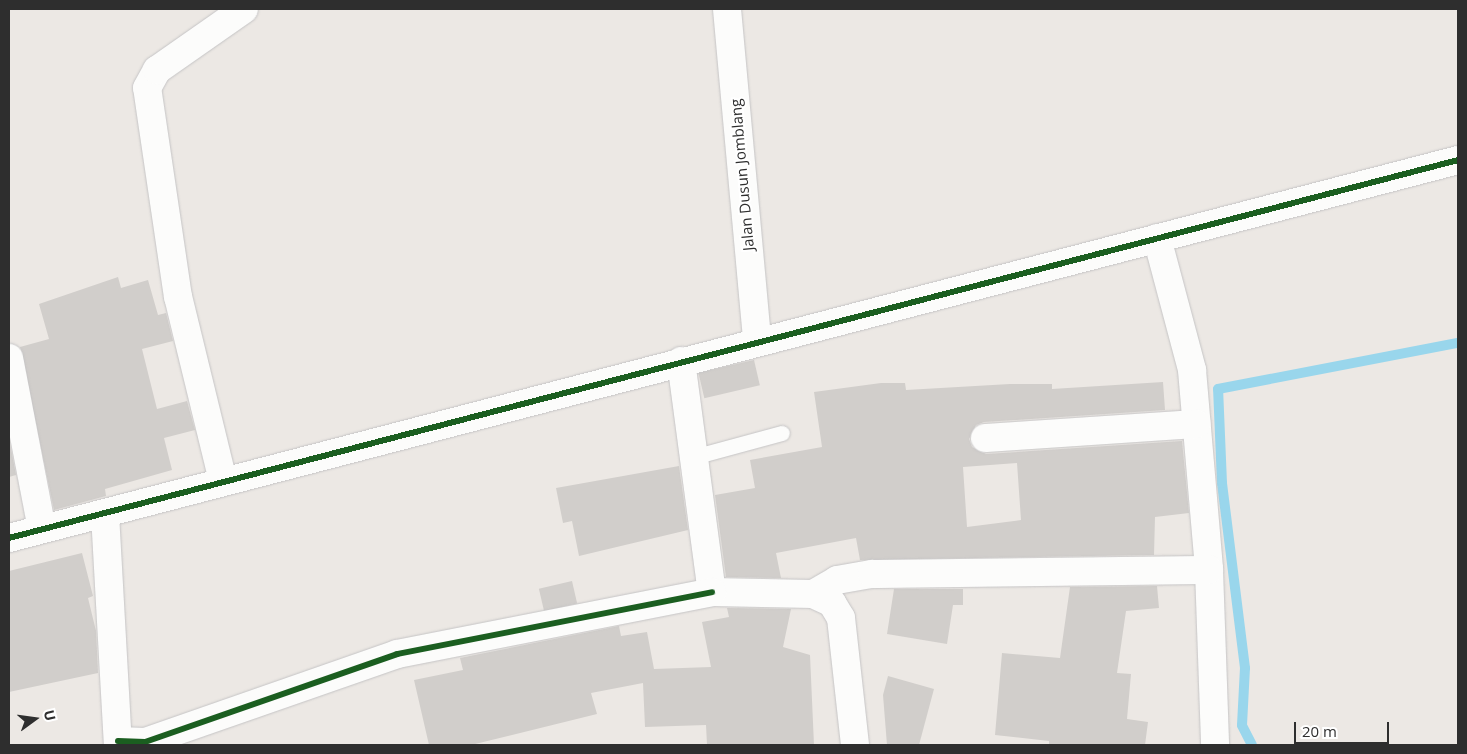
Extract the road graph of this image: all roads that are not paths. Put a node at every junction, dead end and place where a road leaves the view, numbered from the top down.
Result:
1 (244, 9) edge
2 (727, 9) edge
3 (1458, 160) edge
4 (1157, 238) junction
5 (758, 341) junction
6 (9, 358) edge
7 (681, 361) junction
8 (1197, 424) junction
9 (782, 433) dead end
10 (985, 438) dead end
11 (693, 457) junction
12 (223, 481) junction
13 (105, 514) junction
14 (42, 529) junction
15 (9, 538) edge
16 (1209, 570) junction
17 (712, 592) junction
18 (813, 594) junction
19 (118, 743) edge
20 (146, 743) edge
21 (855, 745) edge
22 (1215, 745) edge

1 - 12 street
2 - 5 street, Jalan Dusun Jomblang
3 - 4 street
4 - 5 street
4 - 8 street
5 - 7 street
6 - 14 street
7 - 11 street
7 - 12 street
8 - 10 street
8 - 16 street
9 - 11 lane
11 - 17 street
12 - 13 street
13 - 14 street
13 - 19 street
14 - 15 street
16 - 18 street
16 - 22 street
17 - 18 street
17 - 20 street
18 - 21 street
19 - 20 street

